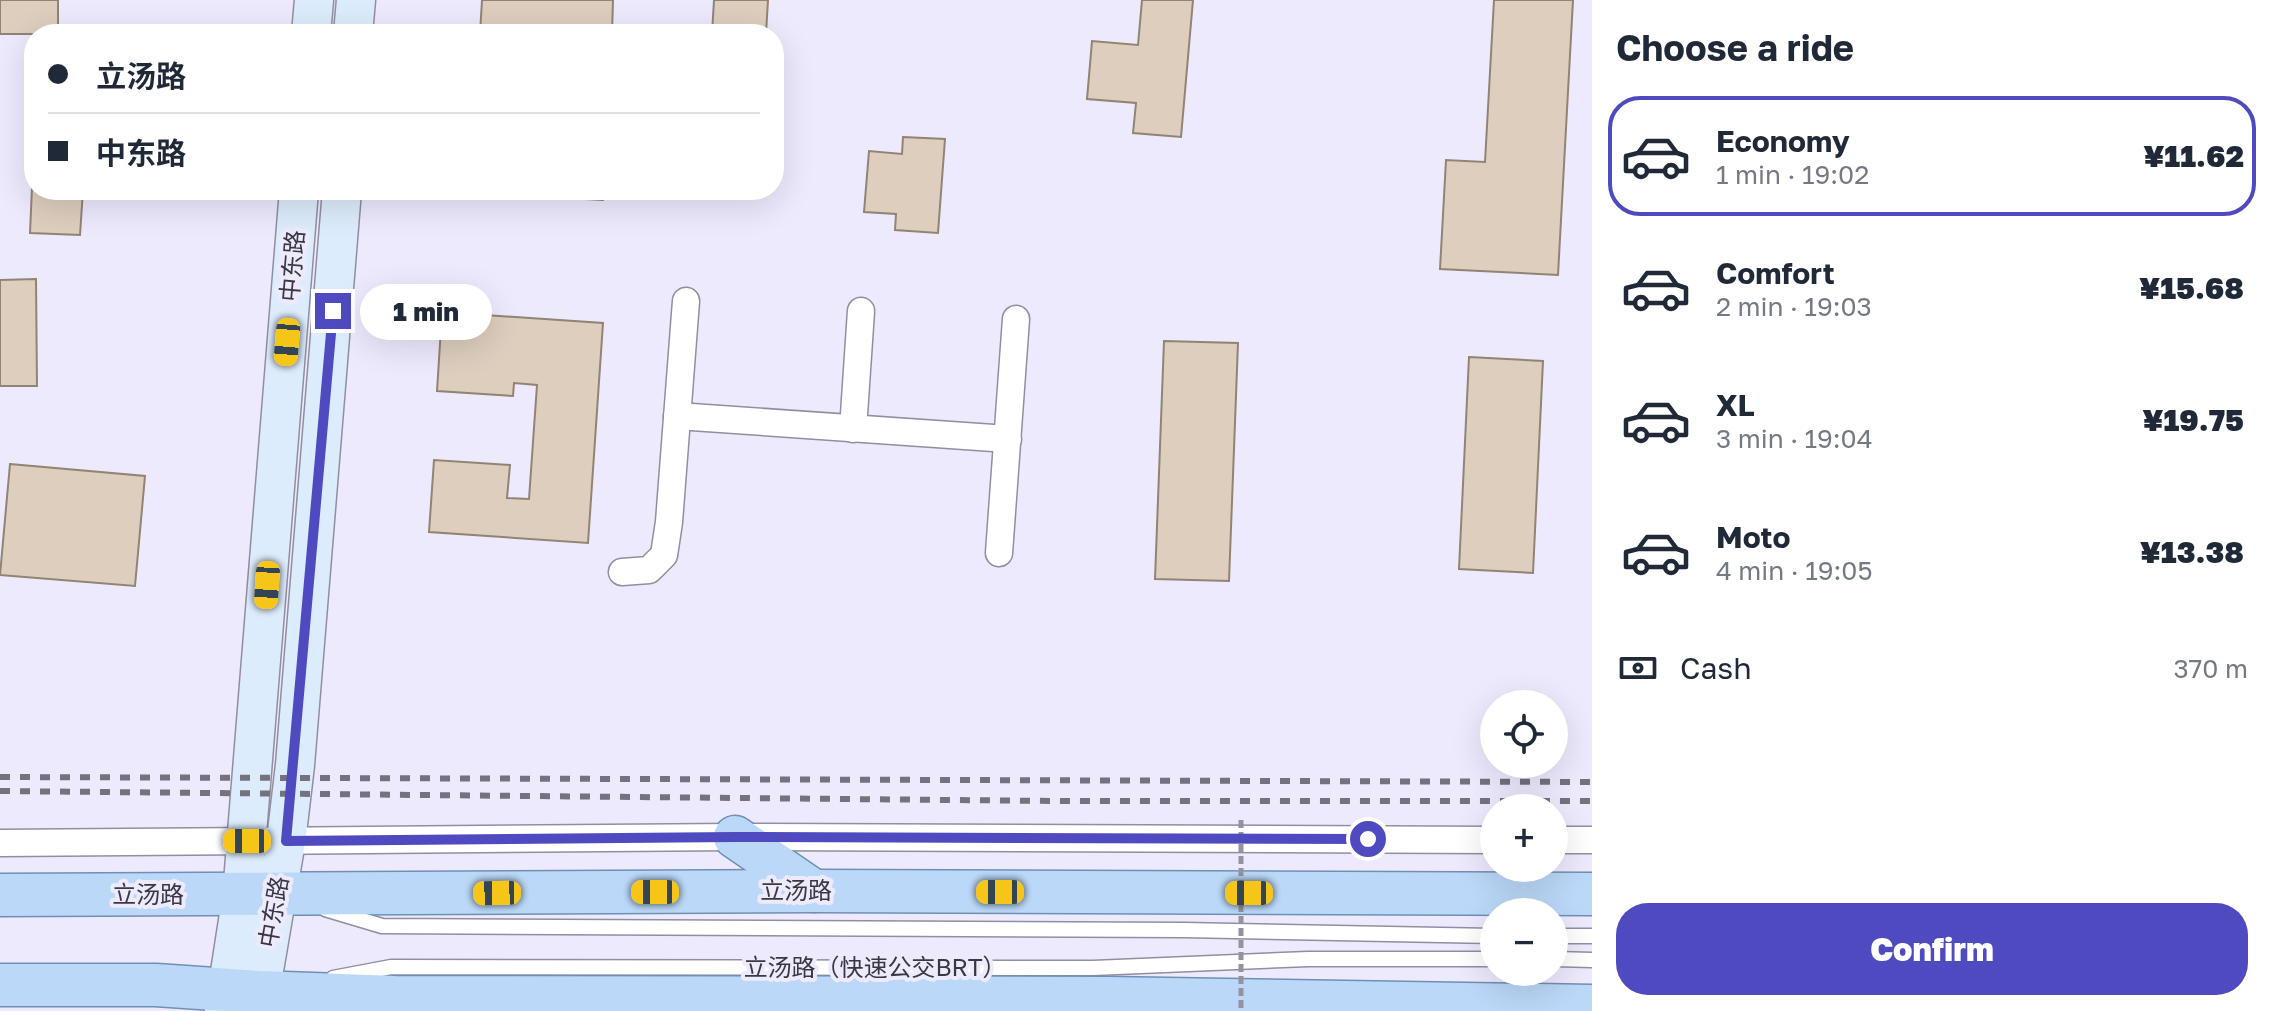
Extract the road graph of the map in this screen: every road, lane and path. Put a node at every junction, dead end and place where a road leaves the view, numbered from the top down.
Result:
1 (314, 0) edge
2 (356, 0) edge
3 (312, 24) edge
4 (354, 24) edge
5 (298, 200) edge
6 (341, 200) edge
7 (686, 301) dead end
8 (861, 311) dead end
9 (1016, 319) dead end
10 (677, 416) junction
11 (853, 429) junction
12 (1008, 439) junction
13 (999, 553) dead end
14 (622, 572) dead end
15 (1241, 820) dead end
16 (735, 837) junction
17 (1480, 840) edge
18 (1568, 840) edge
19 (1592, 840) edge
20 (247, 841) junction
21 (286, 841) junction
22 (0, 843) edge
23 (814, 891) junction
24 (1592, 894) edge
25 (0, 895) edge
26 (260, 895) junction
27 (1480, 936) edge
28 (1568, 936) edge
29 (1592, 936) edge
30 (1480, 959) edge
31 (1568, 959) edge
32 (1592, 960) edge
33 (0, 985) edge
34 (241, 1001) edge
35 (1592, 1006) edge
36 (297, 1011) edge
37 (1241, 1011) edge

1 - 3 street
2 - 4 street
5 - 20 street, 中东路
6 - 21 street, 中东路
7 - 10 street
8 - 11 street
9 - 12 street
10 - 11 street
10 - 14 street
11 - 12 street
12 - 13 street
15 - 37 path, bridge
16 - 17 street
16 - 21 street
16 - 23 main road
18 - 19 street
20 - 21 street
20 - 22 street
20 - 26 street, 中东路
21 - 26 street, 中东路
23 - 24 main road, 立汤路
23 - 26 main road, 立汤路
25 - 26 main road, 立汤路
26 - 27 lane, 立汤路（快速公交BRT）
26 - 34 street, 中东路
28 - 29 lane
30 - 34 lane, 立汤路（快速公交BRT）
31 - 32 lane
33 - 34 main road
34 - 35 main road
34 - 36 street

